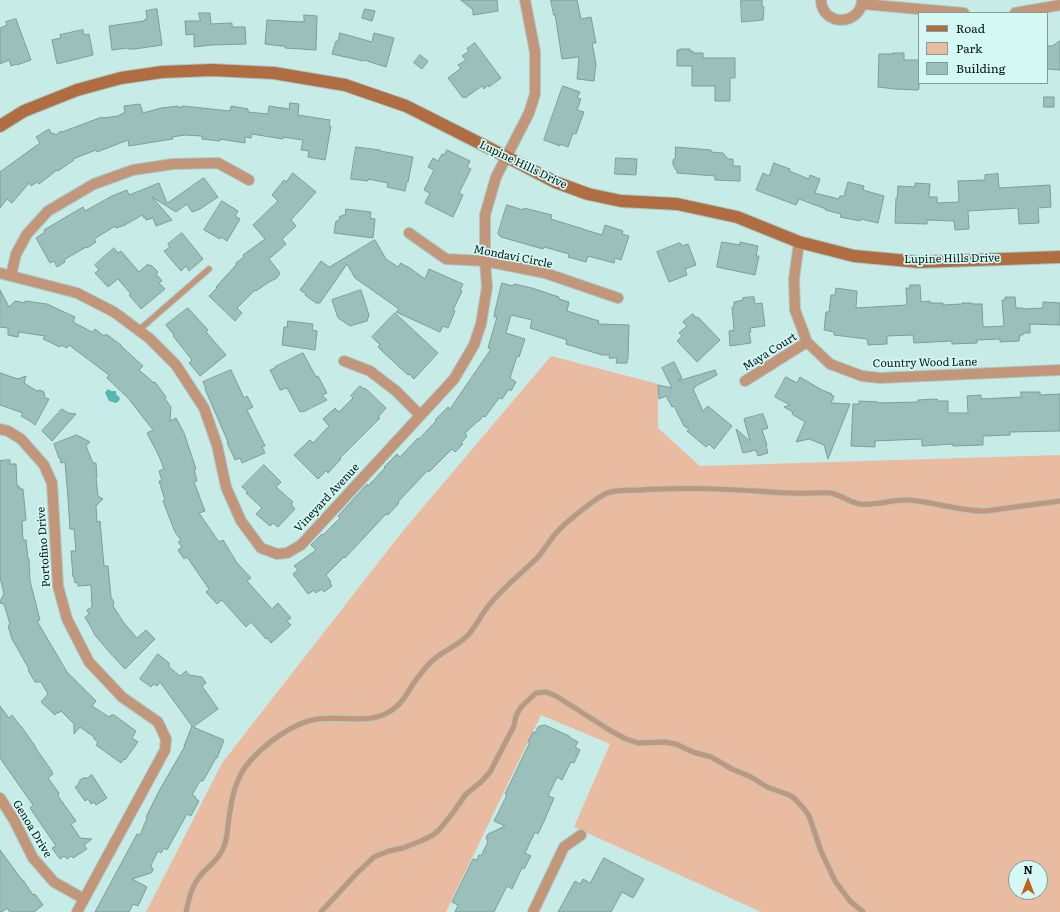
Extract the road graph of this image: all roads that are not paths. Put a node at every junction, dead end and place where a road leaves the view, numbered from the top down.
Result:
1 (525, 0) edge
2 (821, 0) edge
3 (862, 2) edge
4 (1060, 5) edge
5 (955, 12) edge
6 (1022, 12) edge
7 (0, 126) edge
8 (507, 157) junction
9 (249, 180) dead end
10 (409, 233) dead end
11 (799, 242) junction
12 (1060, 257) edge
13 (485, 261) junction
14 (209, 269) dead end
15 (0, 273) edge
16 (11, 276) junction
17 (618, 298) dead end
18 (139, 330) junction
19 (807, 342) junction
20 (344, 361) dead end
21 (1060, 370) edge
22 (745, 382) dead end
23 (420, 415) junction
24 (0, 429) edge
25 (1060, 501) edge
26 (0, 798) edge
27 (581, 835) dead end
28 (84, 899) junction
29 (77, 912) edge
30 (186, 912) edge
31 (321, 912) edge
32 (533, 912) edge
33 (863, 912) edge

1 - 8 street, Vineyard Avenue
2 - 3 street
3 - 5 street
4 - 6 street
7 - 8 street, Lupine Hills Drive
8 - 11 street, Lupine Hills Drive
8 - 13 street, Vineyard Avenue
9 - 16 street
10 - 13 street, Mondavi Circle
11 - 12 street, Lupine Hills Drive
11 - 19 street, Country Wood Lane
13 - 17 street, Mondavi Circle
13 - 23 street, Vineyard Avenue
14 - 18 lane
15 - 16 street, Vineyard Avenue
16 - 18 street, Vineyard Avenue
18 - 23 street, Vineyard Avenue
19 - 21 street, Country Wood Lane
19 - 22 street, Maya Court
20 - 23 street
24 - 28 street, Portofino Drive
25 - 30 lane
26 - 28 street, Genoa Drive
27 - 32 street
28 - 29 street, Portofino Drive
31 - 33 lane

